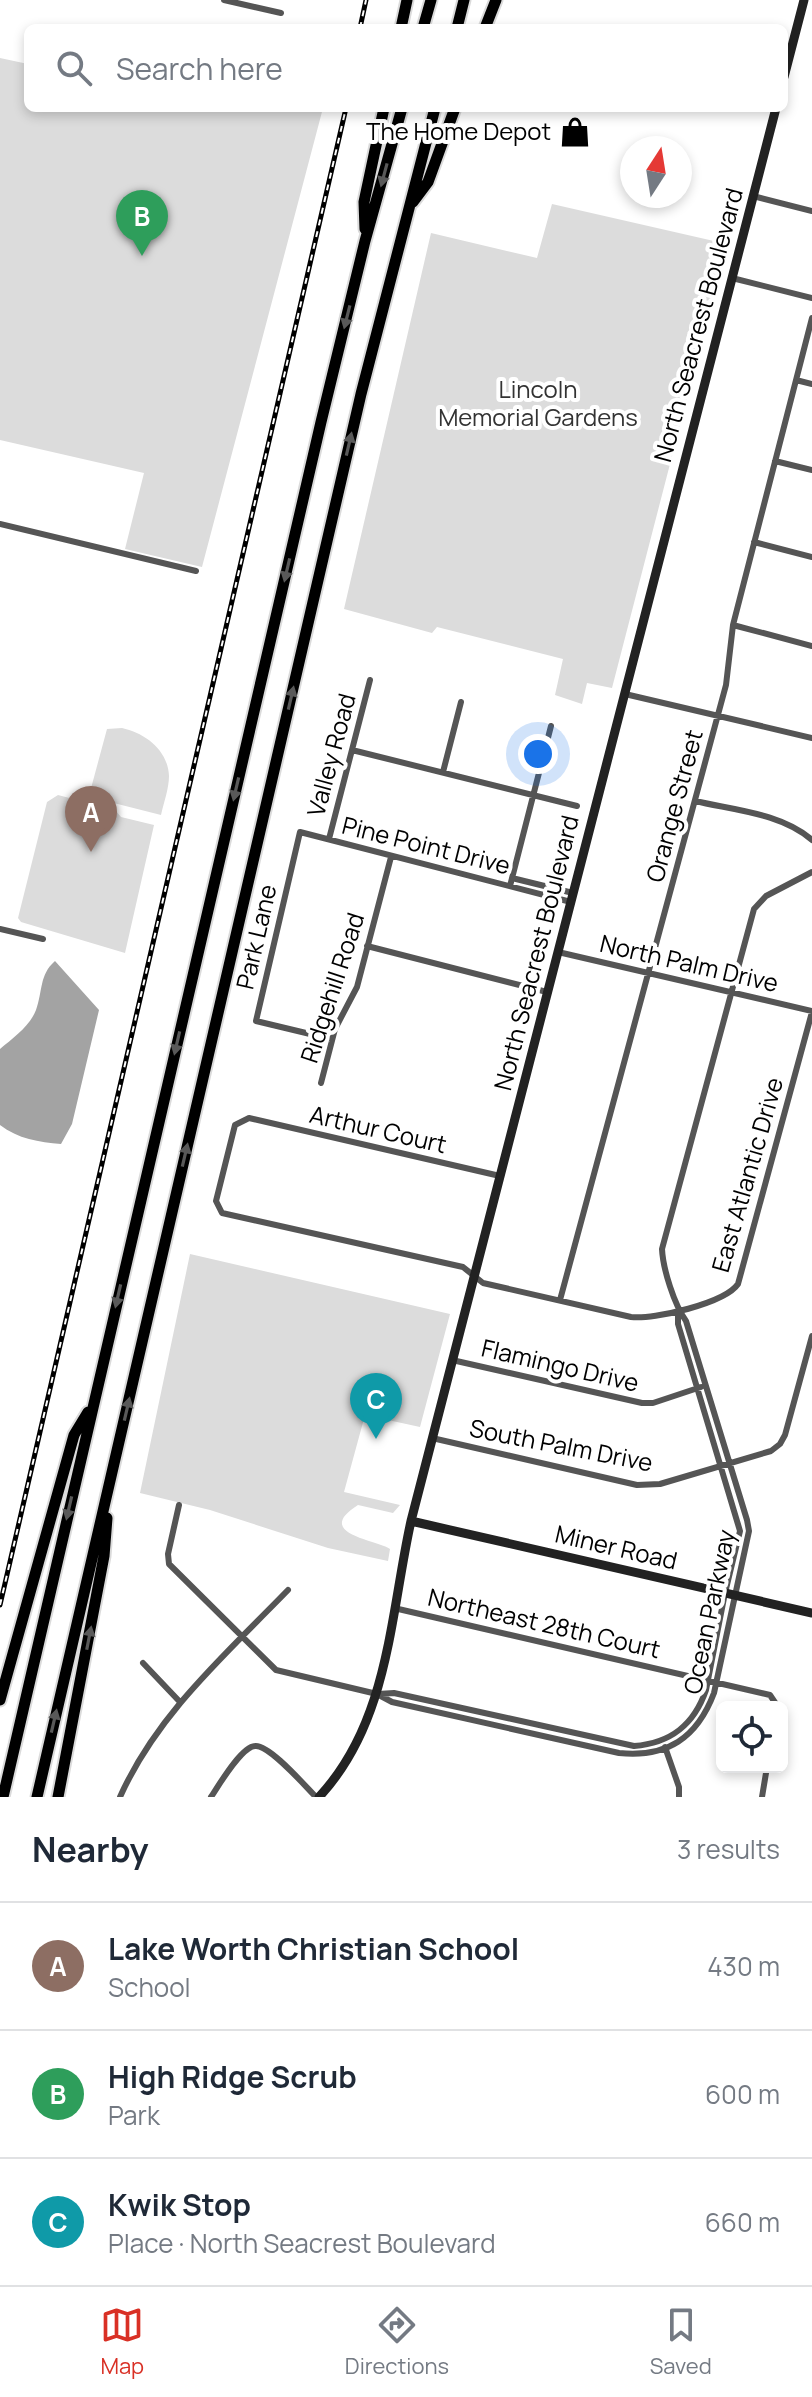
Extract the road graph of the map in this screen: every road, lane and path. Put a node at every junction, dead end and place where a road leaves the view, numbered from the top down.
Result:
1 (224, 0) edge
2 (407, 0) edge
3 (431, 0) edge
4 (464, 0) edge
5 (496, 0) edge
6 (804, 0) edge
7 (281, 13) dead end
8 (402, 24) edge
9 (424, 24) edge
10 (458, 24) edge
11 (487, 24) edge
12 (788, 62) edge
13 (383, 112) edge
14 (401, 112) edge
15 (434, 112) edge
16 (454, 112) edge
17 (775, 112) edge
18 (753, 196) junction
19 (408, 209) junction
20 (812, 211) edge
21 (365, 241) junction
22 (732, 278) junction
23 (812, 298) edge
24 (812, 318) edge
25 (796, 380) junction
26 (812, 384) edge
27 (775, 461) junction
28 (812, 470) edge
29 (0, 524) edge
30 (754, 542) junction
31 (812, 557) edge
32 (196, 571) dead end
33 (733, 625) junction
34 (812, 646) edge
35 (370, 680) dead end
36 (625, 694) junction
37 (461, 702) dead end
38 (718, 715) junction
39 (551, 726) dead end
40 (812, 738) edge
41 (352, 750) junction
42 (443, 772) junction
43 (533, 795) junction
44 (695, 801) junction
45 (577, 806) dead end
46 (300, 832) joint
47 (329, 839) junction
48 (812, 840) edge
49 (391, 857) junction
50 (812, 872) edge
51 (511, 882) junction
52 (546, 886) junction
53 (544, 895) junction
54 (572, 897) junction
55 (0, 931) edge
56 (43, 939) dead end
57 (367, 946) junction
58 (558, 952) junction
59 (648, 973) junction
60 (547, 992) junction
61 (730, 992) junction
62 (812, 1012) edge
63 (331, 1039) junction
64 (321, 1083) dead end
65 (500, 1176) junction
66 (474, 1276) junction
67 (560, 1300) junction
68 (678, 1311) junction
69 (812, 1336) edge
70 (452, 1360) junction
71 (706, 1386) junction
72 (698, 1389) junction
73 (93, 1405) junction
74 (432, 1438) junction
75 (725, 1465) junction
76 (109, 1485) junction
77 (179, 1505) dead end
78 (411, 1521) junction
79 (288, 1590) dead end
80 (729, 1594) junction
81 (394, 1608) junction
82 (812, 1613) edge
83 (242, 1637) junction
84 (143, 1663) dead end
85 (708, 1680) junction
86 (716, 1682) junction
87 (377, 1694) junction
88 (0, 1700) edge
89 (775, 1701) edge
90 (180, 1702) junction
91 (508, 1719) junction
92 (506, 1727) junction
93 (662, 1741) junction
94 (665, 1749) junction
95 (766, 1773) edge
96 (3, 1797) edge
97 (37, 1797) edge
98 (58, 1797) edge
99 (120, 1797) edge
100 (211, 1797) edge
101 (318, 1797) edge
102 (679, 1797) edge
103 (762, 1797) edge

1 - 7 street
2 - 8 highway
3 - 9 highway
4 - 10 highway
5 - 11 highway
6 - 12 street
13 - 21 highway
14 -> 21 highway
15 - 19 highway
16 - 19 highway
17 - 18 street, North Seacrest Boulevard
18 - 20 street
18 - 22 street, North Seacrest Boulevard
76 -> 19 highway
21 -> 73 highway
22 - 23 street
22 - 36 street, North Seacrest Boulevard
24 - 25 street, Orange Street
25 - 26 street
25 - 27 street, Orange Street
27 - 28 street
27 - 30 street, Orange Street
29 - 32 street
30 - 31 street
30 - 33 street, Orange Street
33 - 34 street
33 - 38 street, Orange Street
35 - 41 street, Valley Road
36 - 38 street
36 - 54 street, North Seacrest Boulevard
37 - 42 street
38 - 40 street
38 - 44 street, Orange Street
39 - 43 street
41 - 42 street
41 - 47 street, Valley Road
42 - 43 street
43 - 45 street
43 - 51 street
44 - 48 street
44 - 59 street, Orange Street
46 - 47 street, Pine Point Drive
46 - 63 street, Park Lane
47 - 49 street, Pine Point Drive
49 - 51 street, Pine Point Drive
49 - 57 street, Ridgehill Road
50 - 61 street, Ocean Parkway
51 - 52 street, Pine Point Drive
51 - 53 street, Pine Point Drive
52 - 53 street
52 - 54 street, Pine Point Drive
53 - 54 street, Pine Point Drive
54 - 58 street, North Seacrest Boulevard
55 - 56 street
57 - 60 street
57 - 63 street, Ridgehill Road
58 - 59 street, North Palm Drive
58 - 60 street, North Seacrest Boulevard
59 - 61 street, North Palm Drive
59 - 67 street, Orange Street
60 - 65 street, North Seacrest Boulevard
61 - 62 street, North Palm Drive
61 - 68 street, Ocean Parkway
62 - 68 street, East Atlantic Drive
63 - 64 street, Ridgehill Road
65 - 66 street, North Seacrest Boulevard
65 - 66 street, Arthur Court
66 - 67 street
66 - 70 street, North Seacrest Boulevard
67 - 68 street
68 - 71 street, Ocean Parkway
68 - 72 street, Ocean Parkway
69 - 75 street, South Palm Drive
70 - 72 street, Flamingo Drive
70 - 74 street, North Seacrest Boulevard
71 - 72 street, Flamingo Drive
71 - 75 street, Ocean Parkway
72 - 75 street, Ocean Parkway
73 - 88 highway
73 -> 96 highway
74 - 75 street, South Palm Drive
74 - 78 street, North Seacrest Boulevard
75 - 80 street, Ocean Parkway
97 -> 76 highway
98 -> 76 highway
77 - 83 street
78 - 80 street, Miner Road
78 - 81 street, North Seacrest Boulevard
79 - 83 street
80 - 82 street, Miner Road
80 - 85 street, Ocean Parkway
80 - 86 street, Ocean Parkway
81 - 85 street, Northeast 28th Court
81 - 87 street, North Seacrest Boulevard
83 - 87 street
83 - 90 street
84 - 90 street
85 - 86 street, Northeast 28th Court
85 - 93 street, Ocean Parkway
86 - 89 street, Northeast 28th Court
86 - 94 street, Ocean Parkway
87 - 91 street
87 - 92 street, Ocean Parkway
87 - 101 street, North Seacrest Boulevard
90 - 99 street
91 - 92 street
91 - 93 street
92 - 94 street, Ocean Parkway
93 - 94 street
94 - 102 street
95 - 103 street
100 - 101 street

